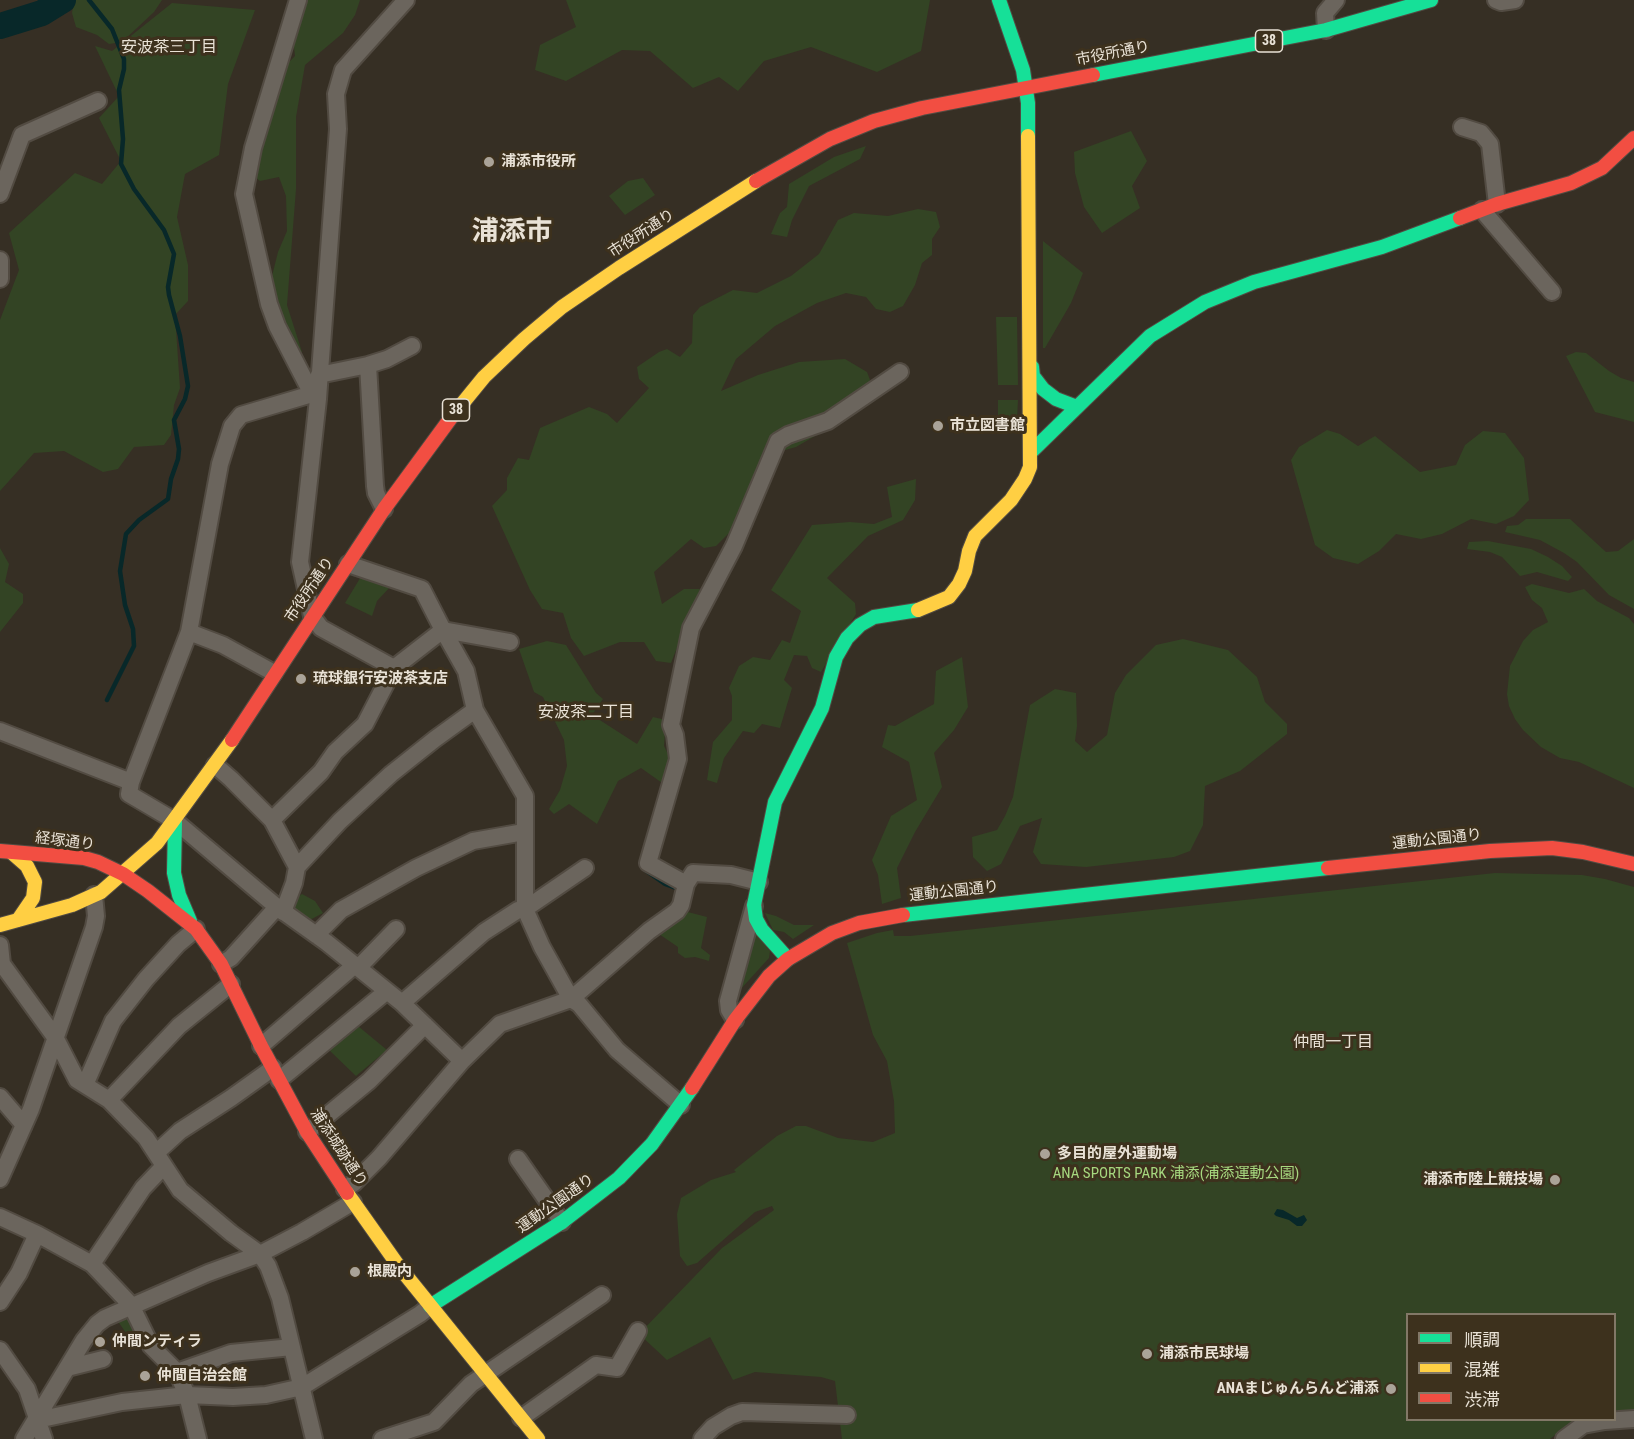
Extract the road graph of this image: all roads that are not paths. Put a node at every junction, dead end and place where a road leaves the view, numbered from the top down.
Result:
1 (298, 0) edge
2 (406, 0) edge
3 (999, 0) edge
4 (1336, 0) edge
5 (1431, 0) edge
6 (1496, 0) edge
7 (1515, 0) edge
8 (1326, 30) junction
9 (1026, 87) junction
10 (98, 100) dead end
11 (1462, 127) dead end
12 (1634, 138) edge
13 (0, 194) edge
14 (1490, 207) junction
15 (0, 260) edge
16 (0, 279) edge
17 (1552, 291) dead end
18 (411, 346) dead end
19 (1030, 356) junction
20 (368, 365) junction
21 (900, 372) dead end
22 (319, 375) junction
23 (315, 396) junction
24 (1077, 407) junction
25 (1031, 452) junction
26 (384, 509) junction
27 (348, 564) junction
28 (312, 616) junction
29 (443, 630) junction
30 (189, 633) junction
31 (510, 642) dead end
32 (394, 668) junction
33 (274, 673) junction
34 (475, 710) junction
35 (0, 731) edge
36 (215, 765) junction
37 (131, 782) junction
38 (272, 820) junction
39 (175, 821) junction
40 (524, 832) junction
41 (6, 852) edge
42 (1634, 864) edge
43 (297, 867) junction
44 (585, 868) dead end
45 (123, 874) junction
46 (759, 882) junction
47 (686, 884) junction
48 (94, 895) junction
49 (754, 905) junction
50 (280, 909) junction
51 (525, 909) junction
52 (18, 920) junction
53 (0, 925) edge
54 (193, 927) junction
55 (396, 929) dead end
56 (316, 935) junction
57 (0, 945) edge
58 (788, 959) junction
59 (221, 964) junction
60 (357, 967) junction
61 (231, 984) junction
62 (387, 991) junction
63 (571, 999) junction
64 (402, 1003) junction
65 (735, 1020) junction
66 (424, 1025) junction
67 (55, 1037) junction
68 (261, 1046) junction
69 (462, 1061) junction
70 (276, 1074) junction
71 (85, 1085) junction
72 (0, 1097) edge
73 (109, 1100) junction
74 (681, 1105) junction
75 (24, 1125) junction
76 (307, 1132) junction
77 (519, 1159) dead end
78 (160, 1160) junction
79 (0, 1179) edge
80 (349, 1195) junction
81 (0, 1217) edge
82 (562, 1222) junction
83 (37, 1234) junction
84 (260, 1254) junction
85 (92, 1264) junction
86 (602, 1295) dead end
87 (0, 1302) edge
88 (131, 1305) junction
89 (430, 1305) junction
90 (638, 1331) dead end
91 (292, 1347) junction
92 (0, 1350) edge
93 (104, 1359) dead end
94 (67, 1368) junction
95 (177, 1372) junction
96 (486, 1375) junction
97 (302, 1387) junction
98 (187, 1395) junction
99 (847, 1415) dead end
100 (521, 1418) junction
101 (1634, 1419) edge
102 (37, 1420) junction
103 (1616, 1420) edge
104 (1601, 1421) edge
105 (24, 1439) edge
106 (44, 1439) edge
107 (198, 1439) edge
108 (314, 1439) edge
109 (382, 1439) edge
110 (538, 1439) edge
111 (702, 1439) edge
112 (1564, 1439) edge

1 - 23 street
2 - 22 street
3 - 9 street
4 - 8 street
5 - 8 street, 市役所通り / 38
6 - 7 street
8 - 9 street, 市役所通り / 38
9 - 19 street
9 - 26 street, 市役所通り / 38
10 - 13 street
11 - 14 street
12 - 14 street
14 - 17 street
14 - 24 street
15 - 16 street
18 - 20 street
19 - 24 street
19 - 25 street
20 - 22 street
20 - 26 street
21 - 47 street
22 - 23 street
23 - 28 street
23 - 30 street
24 - 25 street
25 - 46 street
26 - 27 street, 市役所通り / 38
27 - 28 street, 市役所通り / 38
27 - 29 street
28 - 32 street
28 - 33 street, 市役所通り / 38
29 - 31 street
29 - 32 street
29 - 34 street
30 - 33 street
30 - 37 street
32 - 38 street
33 - 36 street, 市役所通り / 38
34 - 40 street
34 - 43 street
35 - 37 street
36 - 38 street
36 - 39 street, 市役所通り / 38
37 - 39 street
38 - 43 street
39 - 45 street, 市役所通り / 38
39 - 50 street
39 - 54 street
40 - 51 street
40 - 56 street
41 - 45 street, 経塚通り
41 - 52 street
42 - 58 street, 運動公園通り
43 - 50 street
44 - 51 street
45 - 48 street, 38
45 - 54 street, 浦添城跡通り
46 - 47 street
46 - 49 street
47 - 63 street
48 - 52 street, 38
48 - 67 street
49 - 58 street
49 - 65 street
50 - 56 street
50 - 59 street
51 - 63 street
51 - 64 street
52 - 53 street, 38
54 - 59 street, 浦添城跡通り
54 - 71 street
55 - 60 street
56 - 60 street
57 - 67 street
58 - 65 street, 運動公園通り
59 - 61 street, 浦添城跡通り
60 - 62 street
60 - 68 street
61 - 68 street, 浦添城跡通り
61 - 73 street
62 - 64 street
62 - 70 street
63 - 69 street
63 - 74 street
64 - 66 street
65 - 74 street, 運動公園通り
66 - 69 street
66 - 76 street
67 - 71 street
67 - 75 street
68 - 70 street, 浦添城跡通り
69 - 80 street
70 - 76 street, 浦添城跡通り
70 - 78 street
71 - 73 street
72 - 75 street
73 - 78 street
74 - 82 street, 運動公園通り
75 - 79 street
76 - 80 street, 浦添城跡通り
77 - 82 street
78 - 84 street
78 - 85 street
80 - 84 street
80 - 89 street, 浦添城跡通り
81 - 83 street
82 - 89 street, 運動公園通り
83 - 85 street
83 - 87 street
84 - 88 street
84 - 91 street
85 - 88 street
86 - 96 street
88 - 94 street
88 - 95 street
89 - 96 street, 浦添城跡通り
89 - 97 street
90 - 100 street
91 - 95 street
91 - 97 street
92 - 102 street
93 - 94 street
94 - 102 street
95 - 98 street
96 - 100 street, 浦添城跡通り
96 - 109 street
97 - 98 street
97 - 108 street
98 - 102 street
98 - 107 street
99 - 111 street
100 - 110 street, 浦添城跡通り
101 - 103 street
102 - 105 street
102 - 106 street
104 - 112 street

